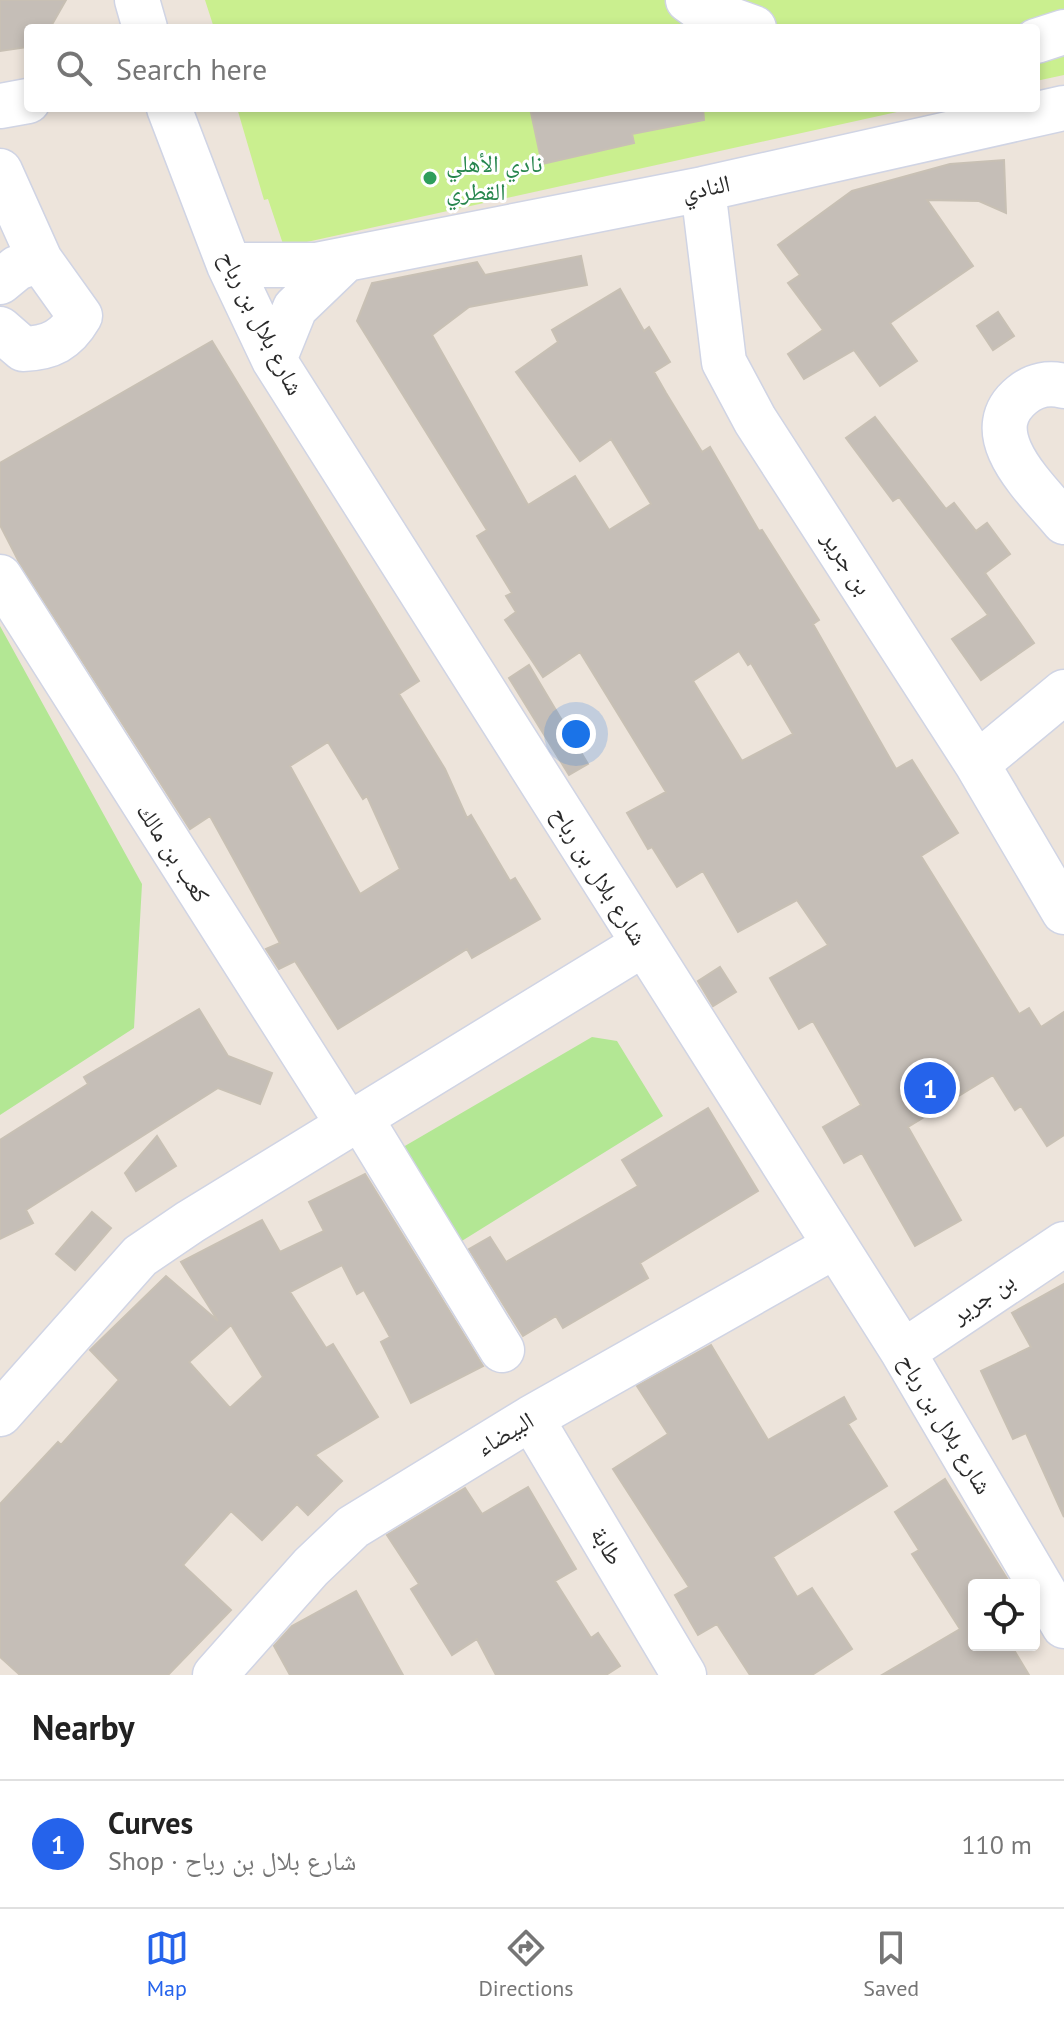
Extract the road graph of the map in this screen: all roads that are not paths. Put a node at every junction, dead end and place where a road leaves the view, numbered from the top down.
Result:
1 (137, 0) edge
2 (688, 0) edge
3 (144, 24) edge
4 (743, 24) edge
5 (1064, 32) edge
6 (1040, 40) edge
7 (24, 102) edge
8 (0, 106) edge
9 (1064, 108) edge
10 (171, 112) edge
11 (0, 171) edge
12 (703, 189) junction
13 (346, 259) junction
14 (40, 260) junction
15 (229, 265) junction
16 (0, 282) edge
17 (0, 329) edge
18 (274, 360) junction
19 (1064, 386) edge
20 (1064, 522) edge
21 (0, 577) edge
22 (1064, 692) edge
23 (977, 764) junction
24 (1064, 912) edge
25 (642, 945) junction
26 (355, 1122) junction
27 (1064, 1244) edge
28 (835, 1246) junction
29 (502, 1350) dead end
30 (903, 1352) junction
31 (0, 1414) edge
32 (531, 1418) junction
33 (1064, 1626) edge
34 (215, 1675) edge
35 (684, 1675) edge

1 - 3 street
2 - 4 street
5 - 6 street
7 - 8 street
9 - 12 street, النادي
10 - 15 street, شارع بلال بن رباح
11 - 14 street
12 - 13 street, النادي
12 - 23 street, بن جرير
13 - 15 street, النادي
13 - 18 street
14 - 16 street
14 - 17 street
15 - 18 street, شارع بلال بن رباح
18 - 25 street, شارع بلال بن رباح
19 - 20 street
21 - 26 street, كعب بن مالك
22 - 23 street
23 - 24 street, بن جرير
25 - 26 street
25 - 28 street, شارع بلال بن رباح
26 - 29 street, كعب بن مالك
26 - 31 street
27 - 30 street, بن جرير
28 - 30 street, شارع بلال بن رباح
28 - 32 street, البيضاء
30 - 33 street, شارع بلال بن رباح
32 - 34 street, البيضاء
32 - 35 street, طابة

